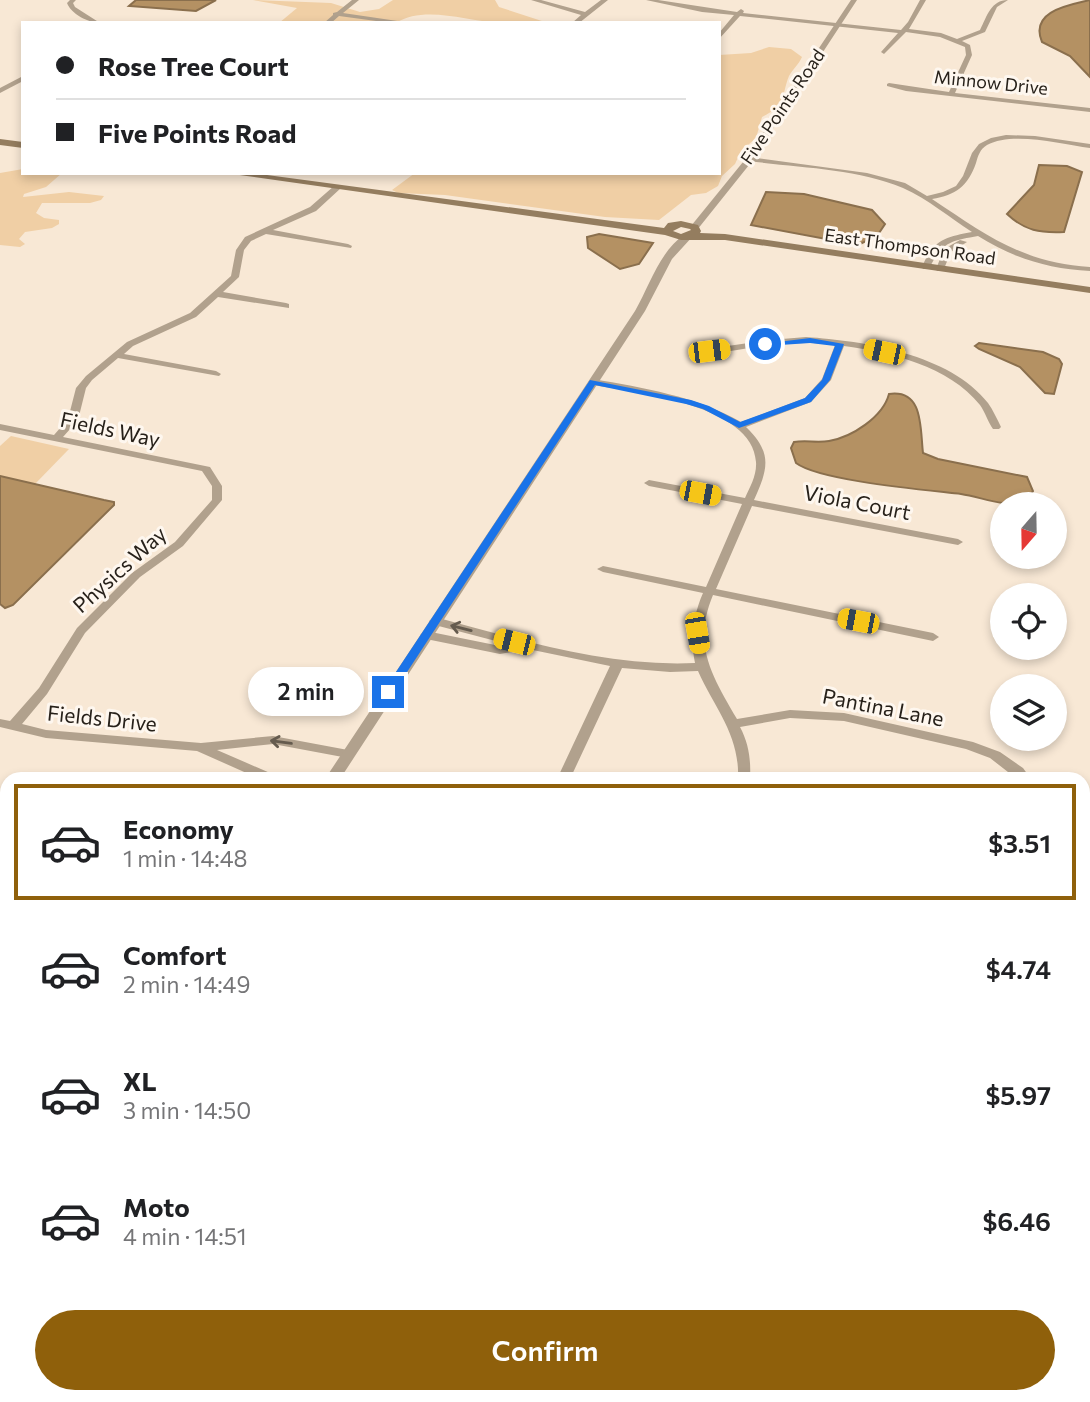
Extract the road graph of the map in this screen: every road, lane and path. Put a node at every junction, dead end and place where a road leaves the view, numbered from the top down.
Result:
1 (73, 0) edge
2 (356, 0) edge
3 (534, 0) edge
4 (605, 0) edge
5 (649, 0) edge
6 (660, 0) edge
7 (854, 0) edge
8 (923, 0) edge
9 (1005, 0) edge
10 (740, 12) junction
11 (335, 14) junction
12 (584, 14) junction
13 (94, 21) edge
14 (329, 21) edge
15 (392, 21) edge
16 (577, 21) edge
17 (839, 23) junction
18 (904, 31) junction
19 (721, 35) edge
20 (959, 40) junction
21 (884, 52) dead end
22 (21, 79) edge
23 (890, 85) dead end
24 (0, 90) edge
25 (951, 94) junction
26 (1090, 110) edge
27 (0, 142) edge
28 (21, 145) edge
29 (1090, 146) edge
30 (747, 161) junction
31 (245, 175) edge
32 (332, 187) junction
33 (926, 198) junction
34 (707, 211) junction
35 (673, 229) junction
36 (262, 231) junction
37 (692, 232) junction
38 (983, 235) junction
39 (953, 242) junction
40 (348, 246) dead end
41 (669, 255) junction
42 (926, 267) junction
43 (940, 269) junction
44 (1090, 269) edge
45 (1090, 290) edge
46 (217, 294) junction
47 (286, 306) dead end
48 (840, 344) junction
49 (709, 351) dead end
50 (115, 355) junction
51 (216, 374) dead end
52 (591, 385) junction
53 (739, 426) junction
54 (996, 426) dead end
55 (0, 427) edge
56 (56, 439) junction
57 (209, 476) joint
58 (649, 483) dead end
59 (748, 502) junction
60 (958, 542) dead end
61 (603, 569) dead end
62 (709, 591) junction
63 (435, 621) junction
64 (426, 635) junction
65 (933, 637) dead end
66 (535, 646) junction
67 (618, 663) junction
68 (703, 667) junction
69 (733, 724) junction
70 (6, 725) edge
71 (201, 747) junction
72 (348, 754) junction
73 (256, 772) edge
74 (336, 772) edge
75 (566, 772) edge
76 (745, 772) edge
77 (1018, 772) edge

1 - 13 street
2 - 11 street
3 - 12 street
4 - 12 street
5 - 10 street
6 - 10 street
7 - 17 street, Five Points Road
8 - 18 street
9 - 20 street
10 - 17 street
10 - 19 street
11 - 14 street
11 - 15 street
12 - 16 street
17 - 18 street
17 - 30 street, Five Points Road
18 - 20 street
18 - 21 street
20 - 25 street
22 - 24 street
23 - 25 street, Minnow Drive
25 - 26 street, Minnow Drive
27 - 28 main road
29 - 33 street
30 - 33 street
30 - 34 street, Five Points Road
31 - 32 main road
32 - 35 main road
32 - 36 street
33 - 38 street
34 - 35 street, Five Points Road
34 - 37 street, Five Points Road
35 - 37 main road, East Thompson Road
35 - 41 street, Five Points Road
36 - 40 street
36 - 46 street
37 - 41 street, Five Points Road
37 - 42 main road, East Thompson Road
38 - 39 street
38 - 44 street
39 - 42 street
39 - 43 street
41 - 52 street, Five Points Road
42 - 43 main road, East Thompson Road
43 - 45 main road, East Thompson Road
46 - 47 street
46 - 50 street
48 - 49 street
48 - 53 street
48 - 54 street
50 - 51 street
50 - 56 street
52 - 53 street
52 - 63 street, Five Points Road
53 - 59 street
55 - 56 street, Fields Way
56 - 57 street, Fields Way
57 - 70 street, Physics Way
58 - 59 street, Viola Court
59 - 60 street, Viola Court
59 - 62 street
61 - 62 street
62 - 65 street
62 - 68 street
63 - 64 street, Five Points Road
66 -> 63 street
64 - 66 street
64 - 72 street, Five Points Road
66 - 67 street
67 - 68 street
67 - 75 street
68 - 69 street
69 - 76 street
69 - 77 street, Pantina Lane
70 - 71 street, Fields Drive
72 -> 71 street, Fields Drive
71 - 73 street, Fields Drive
72 - 74 street, Five Points Road

